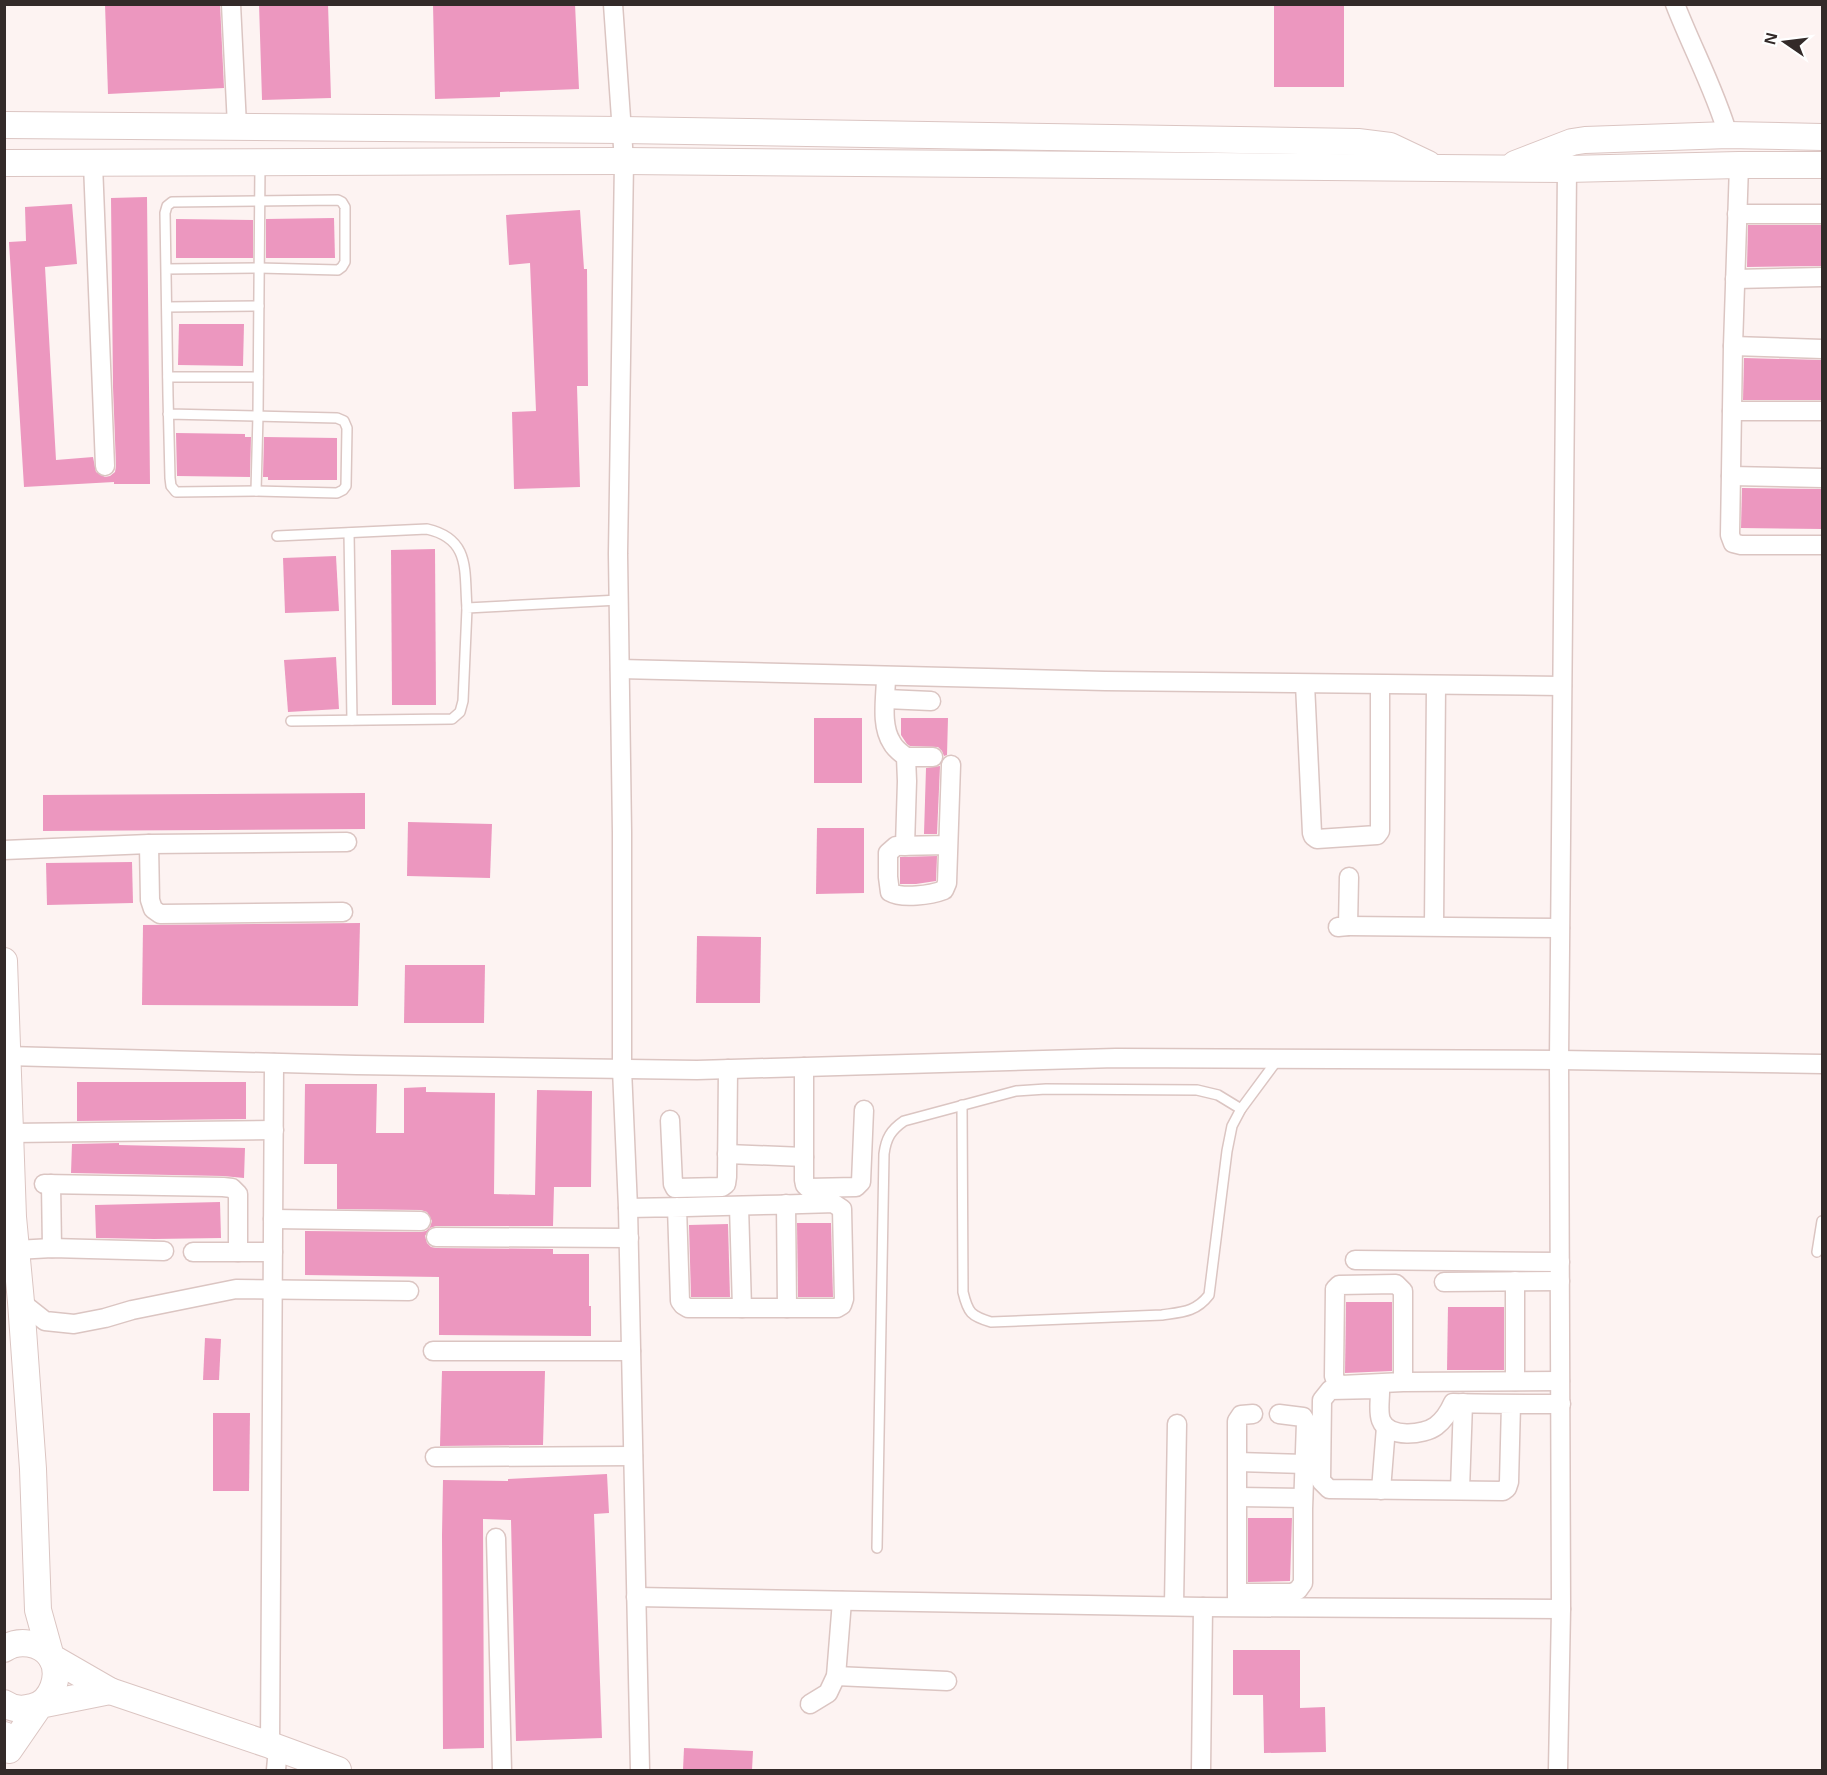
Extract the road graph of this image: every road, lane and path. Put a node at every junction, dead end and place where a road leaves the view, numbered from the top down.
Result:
1 (231, 4) edge
2 (614, 4) edge
3 (1675, 4) edge
4 (4, 124) edge
5 (237, 126) junction
6 (622, 130) junction
7 (1728, 135) junction
8 (1822, 137) edge
9 (624, 161) junction
10 (4, 163) edge
11 (260, 163) junction
12 (93, 164) junction
13 (1739, 165) junction
14 (1822, 165) edge
15 (1435, 168) junction
16 (1504, 168) junction
17 (1567, 169) junction
18 (260, 201) junction
19 (1737, 214) junction
20 (1822, 214) edge
21 (259, 268) junction
22 (166, 269) junction
23 (1822, 277) edge
24 (1735, 279) junction
25 (259, 306) junction
26 (167, 307) junction
27 (1733, 346) junction
28 (1822, 349) edge
29 (168, 377) junction
30 (258, 377) junction
31 (1732, 411) junction
32 (1822, 411) edge
33 (168, 414) junction
34 (258, 416) junction
35 (105, 466) dead end
36 (1731, 476) junction
37 (1822, 478) edge
38 (256, 491) junction
39 (349, 533) junction
40 (277, 536) dead end
41 (1822, 545) edge
42 (619, 600) junction
43 (466, 608) junction
44 (620, 669) junction
45 (886, 676) junction
46 (1305, 684) junction
47 (1380, 685) junction
48 (1436, 686) junction
49 (1562, 686) junction
50 (886, 699) junction
51 (931, 701) dead end
52 (352, 720) junction
53 (291, 721) dead end
54 (906, 757) junction
55 (933, 757) dead end
56 (951, 765) dead end
57 (347, 842) dead end
58 (149, 844) junction
59 (948, 845) junction
60 (905, 846) junction
61 (4, 850) edge
62 (1348, 878) dead end
63 (343, 912) dead end
64 (1434, 926) junction
65 (1560, 928) junction
66 (4, 961) edge
67 (7, 1056) junction
68 (1278, 1059) junction
69 (1559, 1060) junction
70 (274, 1063) junction
71 (1822, 1064) edge
72 (804, 1067) junction
73 (621, 1069) junction
74 (728, 1069) junction
75 (962, 1105) junction
76 (1241, 1109) junction
77 (864, 1110) dead end
78 (670, 1120) dead end
79 (7, 1128) edge
80 (274, 1131) junction
81 (727, 1154) junction
82 (804, 1157) junction
83 (786, 1204) junction
84 (740, 1206) junction
85 (677, 1207) junction
86 (628, 1208) junction
87 (273, 1219) junction
88 (421, 1221) dead end
89 (1822, 1221) edge
90 (436, 1238) dead end
91 (629, 1238) junction
92 (52, 1248) junction
93 (16, 1250) junction
94 (164, 1251) dead end
95 (193, 1252) dead end
96 (238, 1252) junction
97 (273, 1252) junction
98 (1817, 1252) dead end
99 (1355, 1260) dead end
100 (1560, 1262) junction
101 (1515, 1281) junction
102 (1560, 1281) junction
103 (1444, 1282) dead end
104 (273, 1289) junction
105 (409, 1291) dead end
106 (21, 1302) junction
107 (742, 1308) junction
108 (787, 1308) junction
109 (433, 1351) dead end
110 (631, 1351) junction
111 (1515, 1381) junction
112 (1560, 1381) junction
113 (1403, 1382) junction
114 (1463, 1403) junction
115 (1510, 1404) junction
116 (1560, 1404) junction
117 (1253, 1414) dead end
118 (1279, 1414) dead end
119 (1177, 1424) dead end
120 (1386, 1427) junction
121 (633, 1456) junction
122 (435, 1457) dead end
123 (1238, 1462) junction
124 (1305, 1464) junction
125 (1381, 1490) junction
126 (1460, 1490) junction
127 (1238, 1497) junction
128 (1304, 1498) junction
129 (496, 1538) dead end
130 (877, 1548) dead end
131 (636, 1597) junction
132 (1237, 1600) junction
133 (842, 1601) junction
134 (1174, 1606) junction
135 (1203, 1607) junction
136 (1561, 1609) junction
137 (38, 1610) junction
138 (8, 1646) edge
139 (51, 1657) junction
140 (836, 1676) junction
141 (947, 1680) dead end
142 (110, 1691) junction
143 (4, 1703) edge
144 (810, 1704) dead end
145 (40, 1705) junction
146 (8, 1752) edge
147 (274, 1754) edge
148 (338, 1770) edge
149 (502, 1770) edge
150 (640, 1770) edge
151 (1201, 1770) edge
152 (1558, 1770) edge

1 - 5 street
2 - 6 street
3 - 7 street
4 - 5 street
5 - 6 street
6 - 9 street
6 - 15 street
7 - 8 street
7 - 16 street
9 - 11 street
9 - 15 street
9 - 42 street
10 - 12 street
11 - 12 street
11 - 18 lane
12 - 35 street
13 - 14 street
13 - 17 street
13 - 19 street
15 - 16 street
16 - 17 street
17 - 49 street
18 - 21 lane
18 - 21 lane
18 - 22 lane
19 - 20 street
19 - 24 street
21 - 22 lane
21 - 25 lane
22 - 26 lane
23 - 24 street
24 - 27 street
25 - 26 lane
25 - 30 lane
26 - 29 lane
27 - 28 street
27 - 31 street
29 - 30 lane
29 - 33 lane
30 - 34 lane
31 - 32 street
31 - 36 street
33 - 34 lane
33 - 38 lane
34 - 38 lane
34 - 38 lane
36 - 37 street
36 - 41 street
39 - 40 lane
39 - 43 lane
39 - 52 lane
42 - 43 lane
42 - 44 street
43 - 52 lane
44 - 45 street
44 - 73 street
45 - 46 street
45 - 50 street
46 - 47 street
46 - 47 street
47 - 48 street
48 - 49 street
48 - 64 street
49 - 65 street
50 - 51 street
50 - 54 street
52 - 53 lane
54 - 55 street
54 - 60 street
56 - 59 street
57 - 58 street
58 - 61 street
58 - 63 street
59 - 60 street
59 - 60 street
62 - 64 street
64 - 65 street
65 - 69 street
66 - 67 street
67 - 70 street
67 - 79 street
68 - 69 street
68 - 72 street
68 - 76 lane
69 - 71 street
69 - 100 street
70 - 73 street
70 - 80 street
72 - 74 street
72 - 82 street
73 - 74 street
73 - 86 street
74 - 81 street
75 - 76 lane
75 - 76 lane
75 - 130 lane
77 - 82 street
78 - 81 street
79 - 80 street
79 - 93 street
80 - 87 street
81 - 82 street
83 - 84 street
83 - 108 street
83 - 108 street
84 - 85 street
84 - 107 street
85 - 86 street
85 - 107 street
86 - 91 street
87 - 88 street
87 - 97 street
89 - 98 lane
90 - 91 street
91 - 110 street
92 - 93 street
92 - 94 street
92 - 96 street
93 - 106 street
95 - 96 street
96 - 97 street
97 - 104 street
99 - 100 street
100 - 102 street
101 - 102 street
101 - 103 street
101 - 111 street
102 - 112 street
104 - 105 street
104 - 106 street
104 - 147 street
106 - 137 street
107 - 108 street
109 - 110 street
110 - 121 street
111 - 112 street
111 - 113 street
112 - 116 street
113 - 113 street
114 - 115 street
114 - 120 street
114 - 126 street
115 - 116 street
115 - 126 street
116 - 136 street
117 - 123 street
118 - 124 street
119 - 134 street
120 - 125 street
120 - 125 street
121 - 122 street
121 - 131 street
123 - 124 street
123 - 127 street
124 - 128 street
125 - 126 street
127 - 128 street
127 - 132 street
128 - 132 street
129 - 149 street
131 - 133 street
131 - 150 street
132 - 135 street
132 - 136 street
133 - 134 street
133 - 140 street
134 - 135 street
135 - 151 street
136 - 152 street
137 - 138 street
137 - 139 street
138 - 139 street
139 - 142 street
139 - 145 street
140 - 141 street
140 - 144 street
142 - 145 street
142 - 147 street
143 - 145 street
145 - 146 street
147 - 148 street

